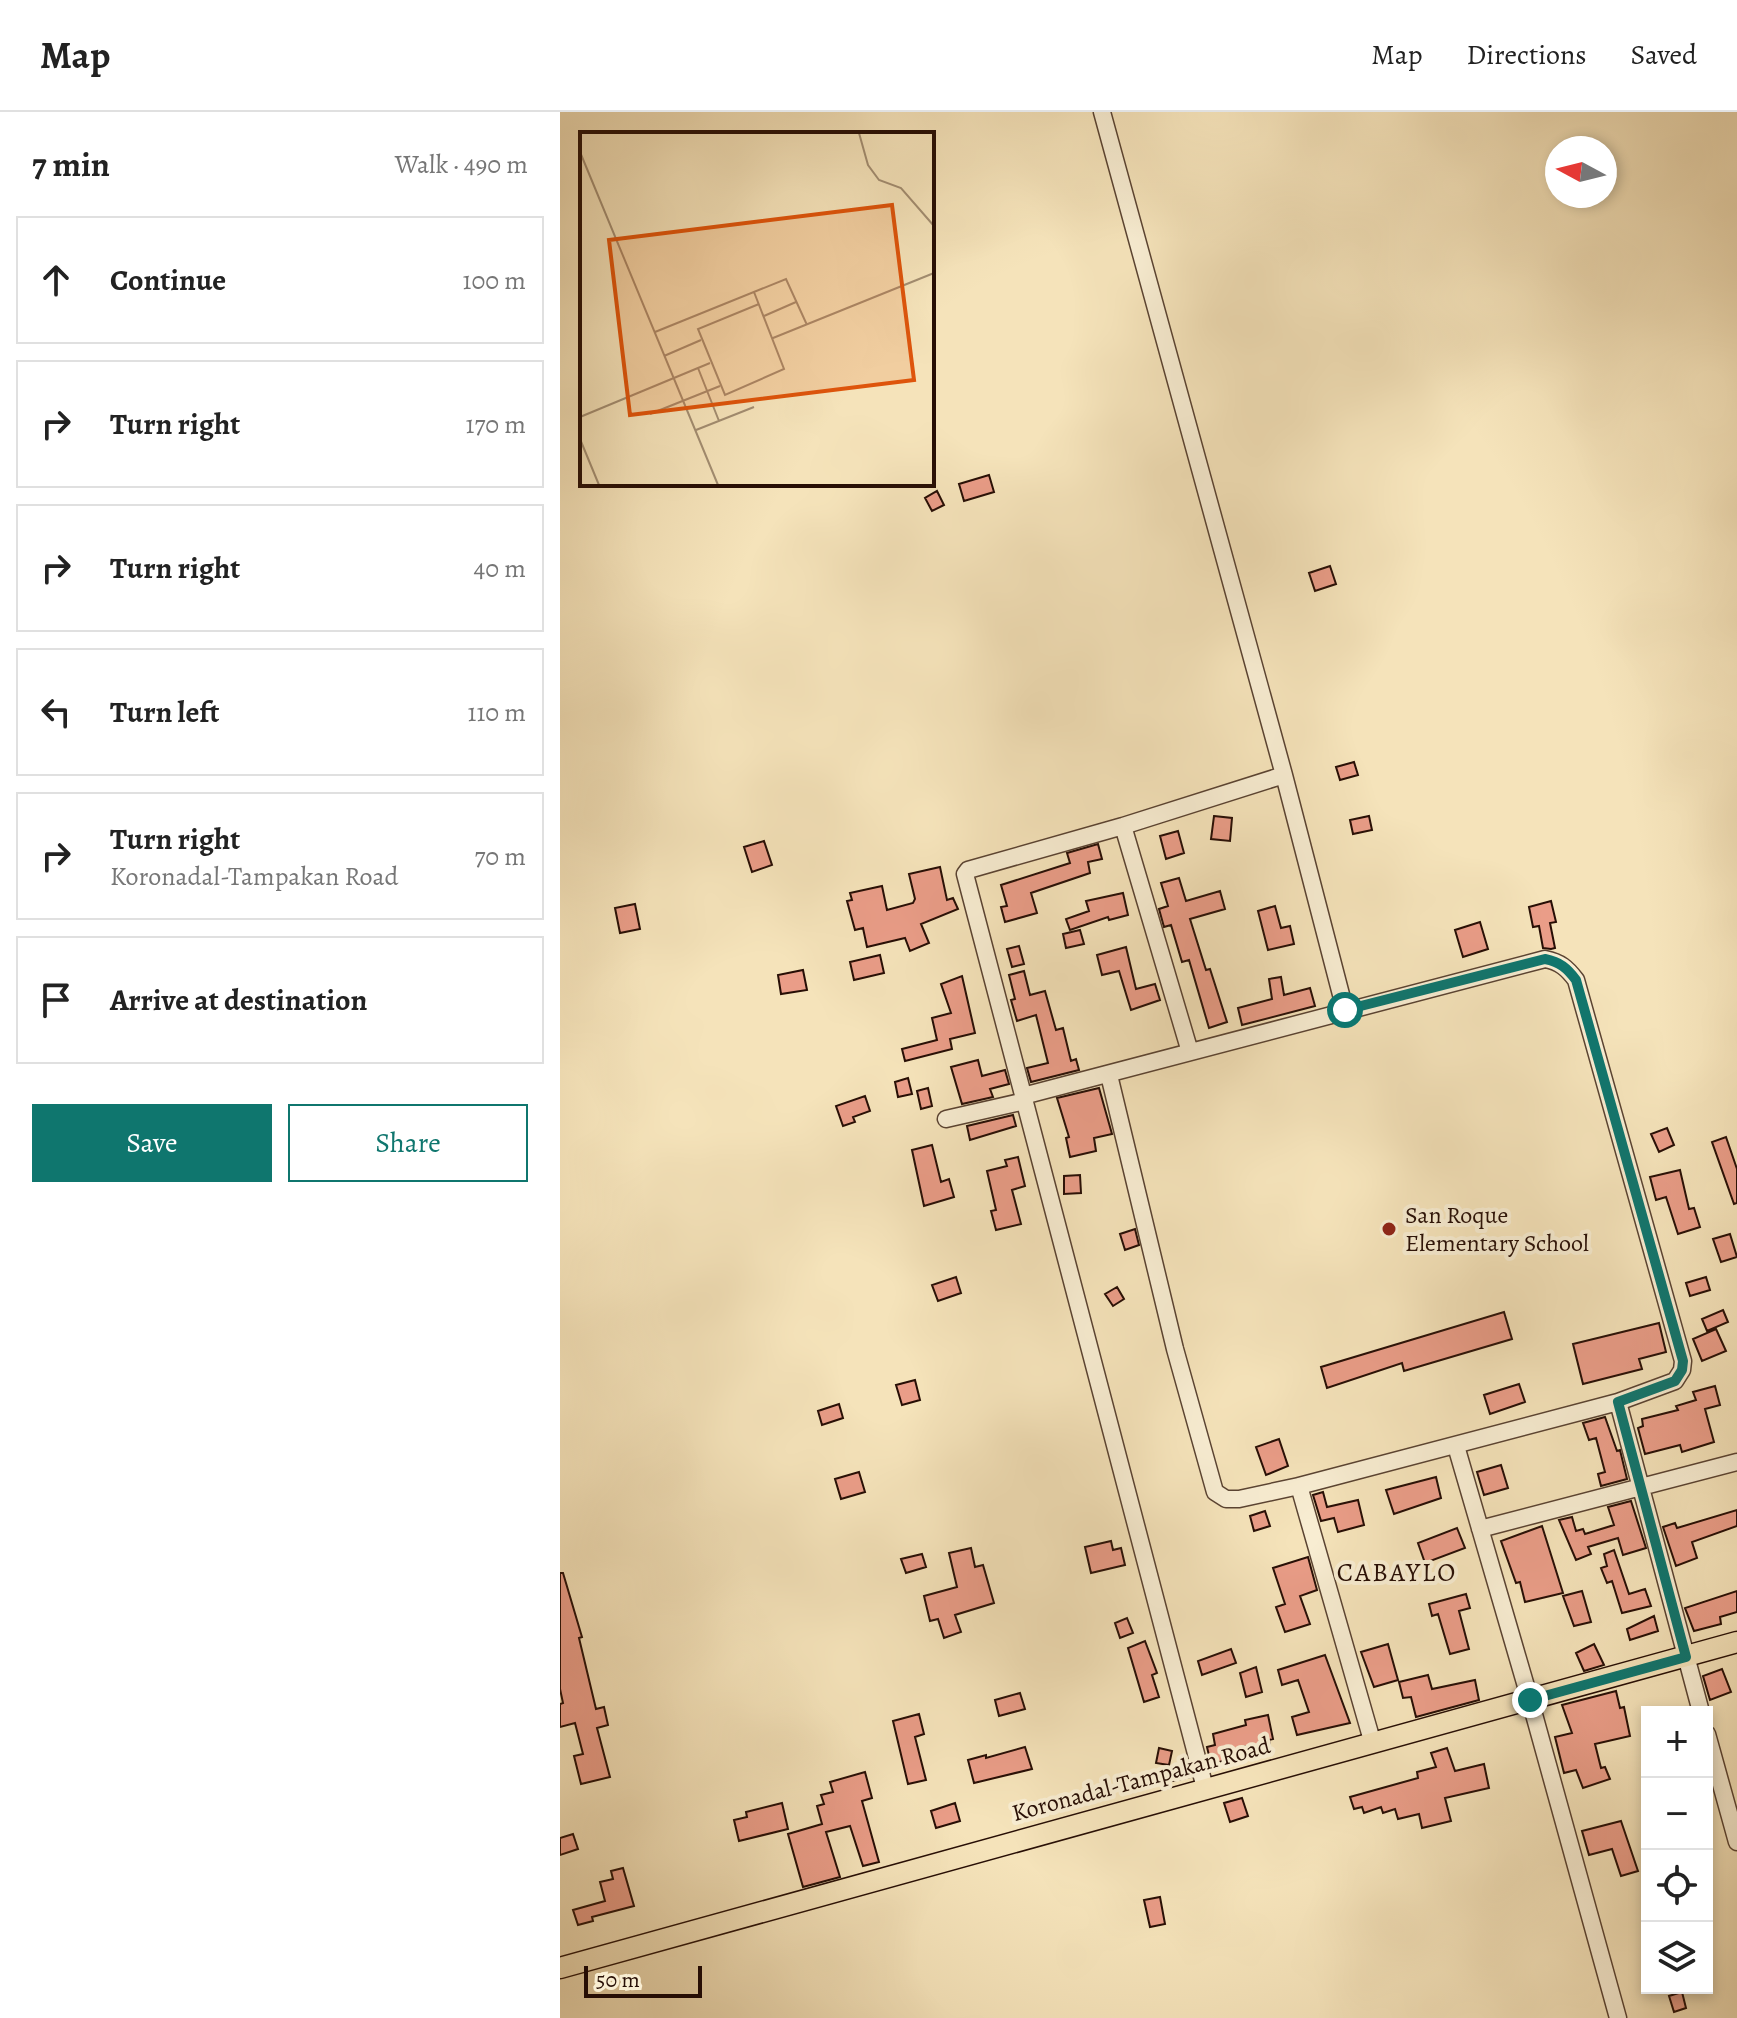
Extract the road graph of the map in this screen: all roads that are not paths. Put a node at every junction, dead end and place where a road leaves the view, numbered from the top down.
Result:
1 (1102, 112) edge
2 (1284, 775) junction
3 (1123, 826) junction
4 (1345, 1010) junction
5 (1190, 1052) junction
6 (1109, 1075) junction
7 (1024, 1099) junction
8 (946, 1119) dead end
9 (1618, 1402) junction
10 (1456, 1446) junction
11 (1737, 1462) edge
12 (1299, 1486) junction
13 (1640, 1487) junction
14 (1480, 1529) junction
15 (1737, 1642) edge
16 (1686, 1657) junction
17 (1530, 1700) junction
18 (1699, 1706) edge
19 (1373, 1744) junction
20 (1713, 1756) edge
21 (1205, 1788) junction
22 (1737, 1842) edge
23 (560, 1968) edge
24 (1618, 2018) edge

1 - 2 street
2 - 3 street
2 - 4 street
3 - 5 street
3 - 7 street
4 - 5 street
4 - 9 street
5 - 6 street
6 - 7 street
6 - 12 street
7 - 8 street
7 - 21 street
9 - 10 street
9 - 13 street
10 - 12 street
10 - 14 street
11 - 13 street
12 - 19 street
13 - 14 street
13 - 16 street
14 - 17 street
15 - 16 main road, Koronadal-Tampakan Road
16 - 17 main road, Koronadal-Tampakan Road
16 - 18 street
17 - 19 main road, Koronadal-Tampakan Road
17 - 24 street
19 - 21 main road, Koronadal-Tampakan Road
20 - 22 street
21 - 23 main road, Koronadal-Tampakan Road

